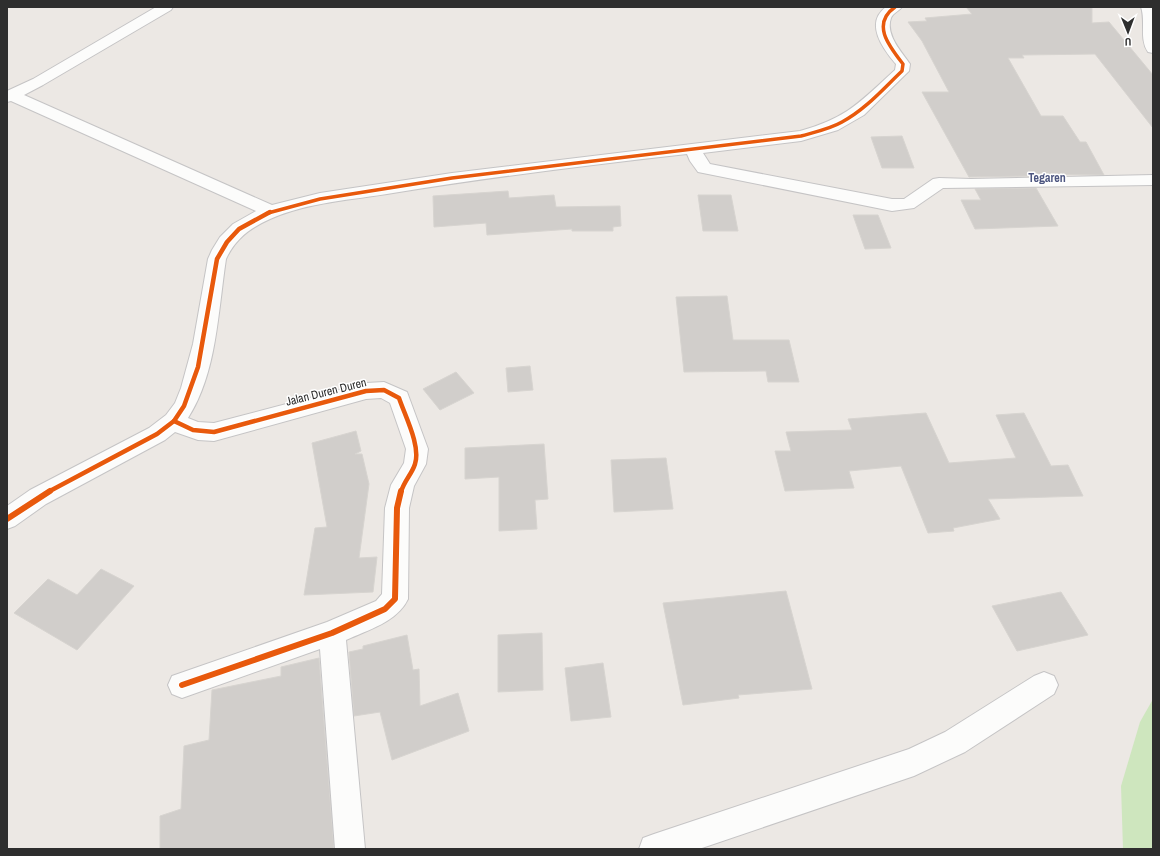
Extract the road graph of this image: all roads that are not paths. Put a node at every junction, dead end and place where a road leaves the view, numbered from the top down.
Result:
1 (166, 7) edge
2 (896, 7) edge
3 (1148, 7) edge
4 (1153, 49) edge
5 (9, 96) edge
6 (694, 149) junction
7 (1153, 180) edge
8 (272, 212) junction
9 (174, 421) junction
10 (7, 519) edge
11 (332, 632) junction
12 (182, 685) dead end
13 (1044, 685) dead end
14 (350, 849) edge
15 (654, 849) edge

1 - 5 street
2 - 6 street
3 - 4 street
5 - 8 street
6 - 7 street
6 - 8 street
8 - 9 street
9 - 10 street
9 - 11 street, Jalan Duren Duren
11 - 12 street, Jalan Duren Duren
11 - 14 street
13 - 15 street

